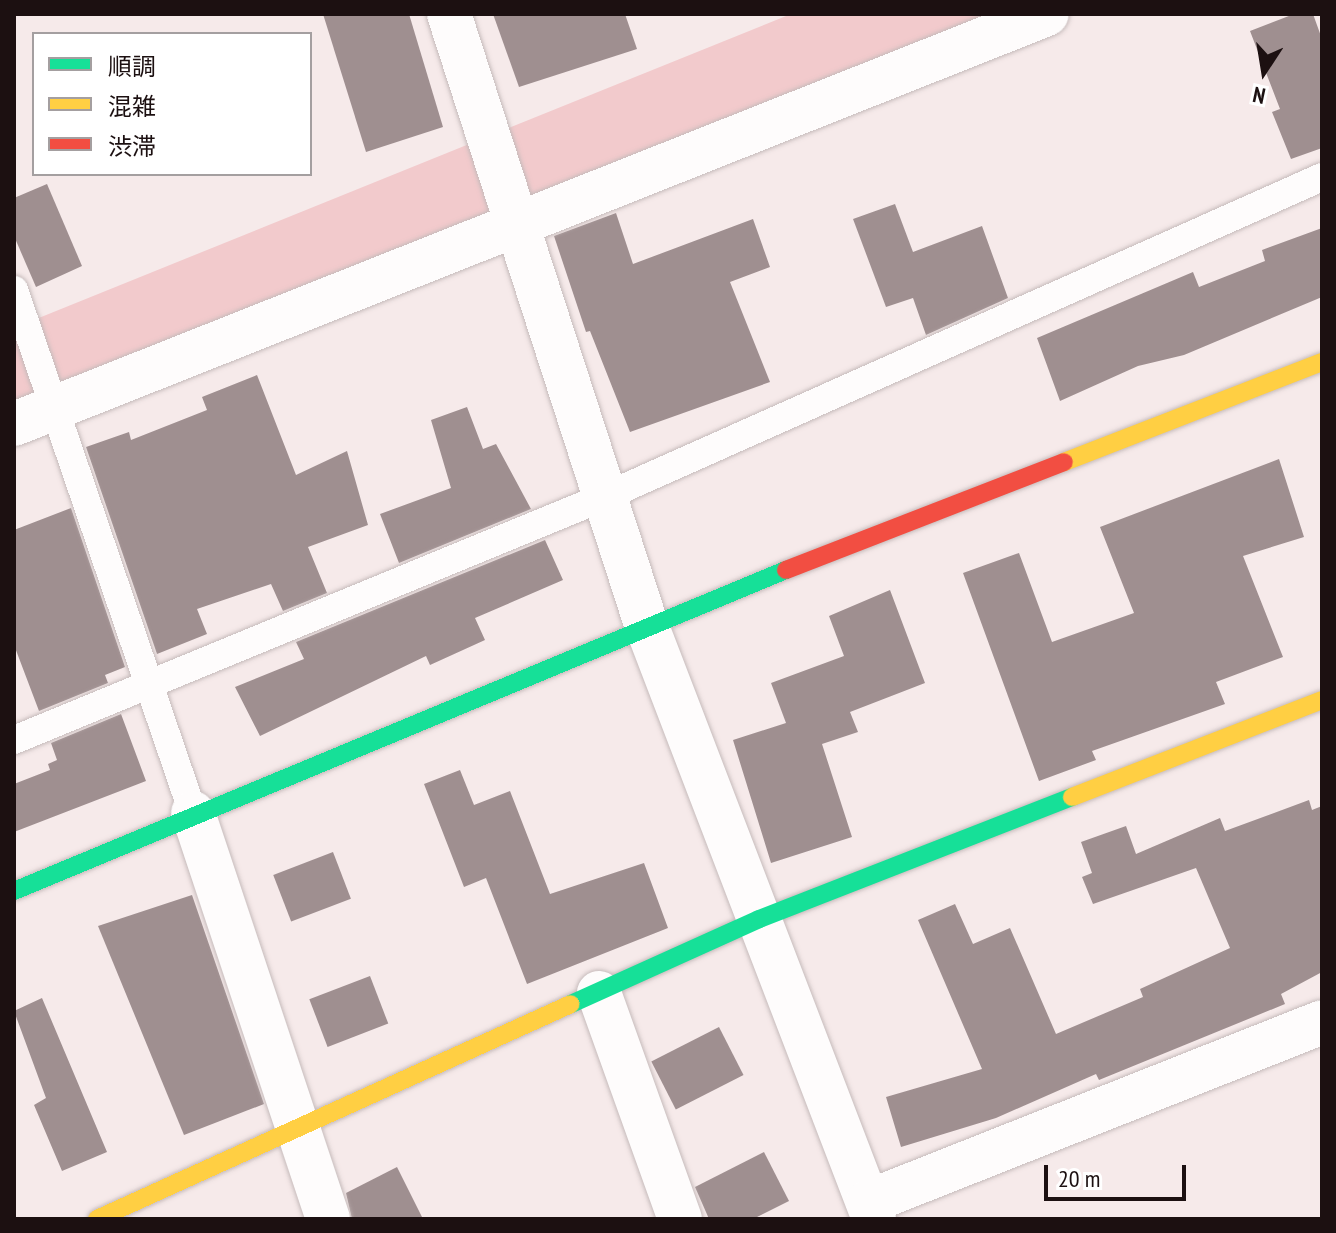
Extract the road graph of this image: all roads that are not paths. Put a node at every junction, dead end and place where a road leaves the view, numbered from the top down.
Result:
1 (449, 14) edge
2 (1047, 14) edge
3 (1322, 177) edge
4 (518, 227) junction
5 (14, 290) edge
6 (1322, 362) edge
7 (34, 416) edge
8 (604, 497) junction
9 (646, 624) junction
10 (152, 683) junction
11 (1322, 700) edge
12 (14, 740) edge
13 (193, 813) junction
14 (14, 891) edge
15 (759, 919) junction
16 (599, 993) junction
17 (1322, 1022) edge
18 (297, 1130) junction
19 (871, 1210) edge
20 (97, 1219) edge
21 (328, 1219) edge
22 (680, 1219) edge

1 - 4 street
2 - 4 street
3 - 8 lane
4 - 7 street
4 - 8 street
5 - 7 lane
6 - 9 street
7 - 10 lane
8 - 9 street
8 - 10 lane
9 - 13 street
9 - 15 street
10 - 12 lane
10 - 13 lane
11 - 15 street
13 - 14 street
13 - 18 street
15 - 16 street
15 - 19 street
16 - 18 street
16 - 22 street
17 - 19 street
18 - 20 street
18 - 21 street

